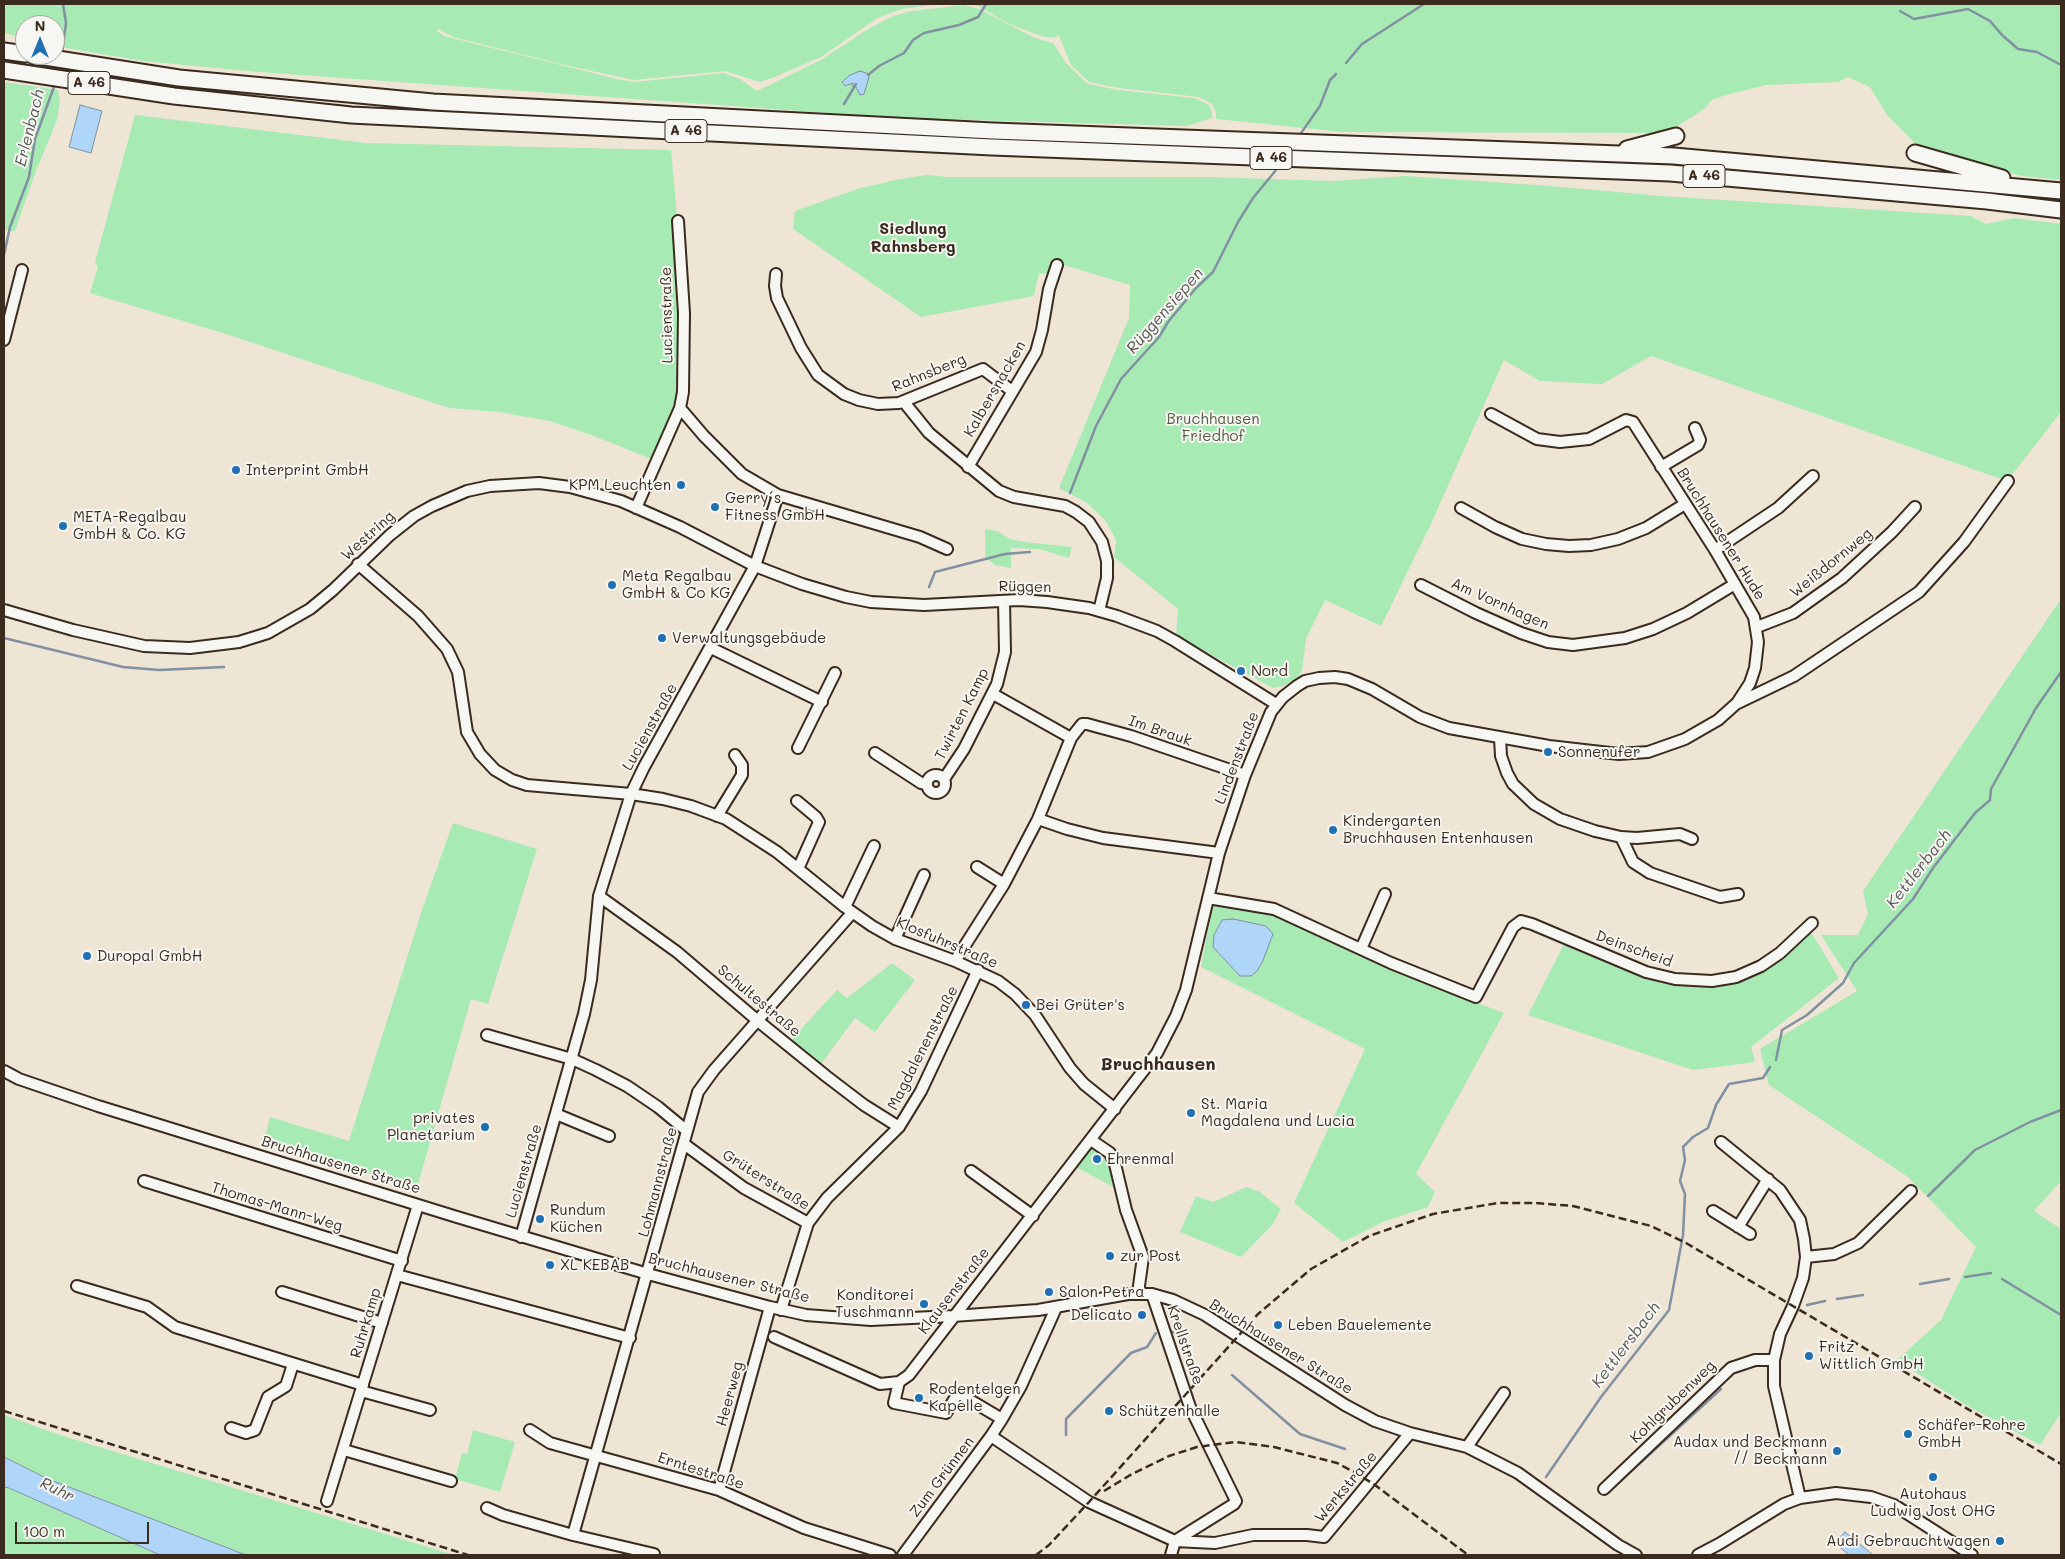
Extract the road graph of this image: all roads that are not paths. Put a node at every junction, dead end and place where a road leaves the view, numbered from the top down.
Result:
1 (65, 60) edge
2 (4, 70) edge
3 (1676, 136) dead end
4 (1541, 150) junction
5 (1915, 153) dead end
6 (2042, 189) junction
7 (2061, 191) edge
8 (2061, 210) edge
9 (678, 221) dead end
10 (1057, 265) dead end
11 (22, 270) dead end
12 (776, 274) dead end
13 (4, 340) edge
14 (1012, 391) junction
15 (904, 402) junction
16 (680, 408) junction
17 (1491, 414) dead end
18 (1695, 428) dead end
19 (1659, 464) junction
20 (968, 467) junction
21 (1813, 476) dead end
22 (2008, 481) dead end
23 (778, 496) junction
24 (1685, 504) junction
25 (1915, 507) dead end
26 (636, 508) junction
27 (1461, 508) dead end
28 (947, 549) dead end
29 (1715, 550) junction
30 (358, 564) junction
31 (755, 566) junction
32 (1735, 584) junction
33 (1421, 585) dead end
34 (1004, 601) junction
35 (4, 610) edge
36 (1099, 611) junction
37 (1757, 627) junction
38 (711, 648) junction
39 (835, 673) dead end
40 (992, 694) junction
41 (822, 702) junction
42 (1276, 704) junction
43 (1737, 704) junction
44 (1708, 725) joint
45 (1071, 738) junction
46 (1500, 738) junction
47 (798, 748) dead end
48 (875, 753) dead end
49 (735, 756) dead end
50 (1245, 775) junction
51 (944, 779) junction
52 (927, 784) junction
53 (631, 794) junction
54 (797, 801) dead end
55 (717, 816) junction
56 (1038, 819) junction
57 (1621, 837) junction
58 (1692, 839) dead end
59 (874, 846) dead end
60 (1219, 853) junction
61 (977, 867) dead end
62 (798, 870) junction
63 (924, 875) dead end
64 (1004, 884) junction
65 (1385, 894) dead end
66 (1738, 894) dead end
67 (599, 896) junction
68 (1208, 898) junction
69 (849, 910) junction
70 (1812, 923) dead end
71 (894, 939) junction
72 (1362, 949) junction
73 (955, 961) junction
74 (978, 970) junction
75 (758, 1021) junction
76 (487, 1035) dead end
77 (572, 1059) junction
78 (4, 1071) edge
79 (1115, 1109) junction
80 (556, 1114) junction
81 (899, 1127) junction
82 (687, 1131) junction
83 (609, 1136) dead end
84 (1091, 1140) junction
85 (1721, 1142) dead end
86 (684, 1144) junction
87 (971, 1172) dead end
88 (1768, 1179) junction
89 (144, 1181) dead end
90 (1911, 1191) dead end
91 (418, 1205) junction
92 (1713, 1211) dead end
93 (1033, 1216) junction
94 (808, 1223) junction
95 (1738, 1227) junction
96 (1750, 1234) dead end
97 (521, 1237) junction
98 (1806, 1257) junction
99 (402, 1261) junction
100 (648, 1274) junction
101 (397, 1275) junction
102 (77, 1286) dead end
103 (282, 1292) dead end
104 (1138, 1293) junction
105 (1152, 1294) junction
106 (770, 1307) junction
107 (1056, 1308) junction
108 (781, 1310) junction
109 (953, 1316) junction
110 (382, 1323) junction
111 (774, 1337) dead end
112 (630, 1338) junction
113 (1774, 1360) junction
114 (293, 1364) junction
115 (899, 1382) junction
116 (362, 1388) junction
117 (1504, 1393) dead end
118 (430, 1410) dead end
119 (1002, 1419) junction
120 (231, 1428) dead end
121 (530, 1430) dead end
122 (1410, 1433) junction
123 (991, 1436) junction
124 (1467, 1447) junction
125 (344, 1450) junction
126 (597, 1455) junction
127 (451, 1481) dead end
128 (1604, 1489) dead end
129 (720, 1490) junction
130 (1800, 1498) junction
131 (327, 1501) dead end
132 (487, 1508) dead end
133 (573, 1536) junction
134 (1174, 1541) junction
135 (654, 1554) dead end
136 (890, 1555) edge
137 (903, 1555) edge
138 (1171, 1555) edge
139 (1636, 1555) edge
140 (1698, 1555) edge
141 (1972, 1555) edge

1 - 4 highway, A 46
2 - 8 highway, A 46
3 - 4 highway
4 - 6 highway, A 46
5 - 6 highway
6 - 7 highway, A 46
9 - 16 street, Lucienstraße
10 - 14 street, Kalbersnacken
11 - 13 street
12 - 15 street, Rahnsberg
14 - 15 street, Rahnsberg
14 - 20 street, Kalbersnacken
15 - 20 street, Kalbersnacken
16 - 23 street
16 - 26 street, Lucienstraße
17 - 19 street, Bruchhausener Hude
18 - 19 street
19 - 24 street, Bruchhausener Hude
20 - 36 street, Kalbersnacken
21 - 29 street
22 - 43 street
23 - 28 street
23 - 31 street, Lucienstraße
24 - 27 street
24 - 29 street, Bruchhausener Hude
25 - 37 street, Weißdornweg
26 - 30 street, Westring
26 - 31 street, Westring
29 - 32 street, Bruchhausener Hude
30 - 35 street, Westring
30 - 53 street, Klosfuhrstraße
31 - 34 street, Rüggen
31 - 38 street, Lucienstraße
32 - 33 street, Am Vornhagen
32 - 37 street, Bruchhausener Hude
34 - 36 street, Rüggen
34 - 40 street, Twirten Kamp
36 - 42 street, Rüggen
37 - 43 street, Bruchhausener Hude
38 - 41 street
38 - 53 street, Lucienstraße
39 - 41 street
40 - 45 street
40 - 51 street, Twirten Kamp
41 - 47 street
42 - 46 street, Lindenstraße
42 - 50 street, Lindenstraße
43 - 44 street, Bruchhausener Hude
44 - 46 street, Lindenstraße
45 - 50 street, Im Brauk
45 - 56 street
46 - 57 street
48 - 52 street
49 - 55 street
50 - 60 street, Lindenstraße
51 - 52 street
51 - 52 street
53 - 55 street, Klosfuhrstraße
53 - 67 street, Lucienstraße
54 - 62 street
55 - 62 street, Klosfuhrstraße
56 - 60 street
56 - 64 street
57 - 58 street
57 - 66 street
59 - 69 street, Lohmannstraße
60 - 68 street, Lindenstraße
61 - 64 street
62 - 69 street, Klosfuhrstraße
63 - 71 street
64 - 73 street
65 - 72 street
67 - 75 street, Schultestraße
67 - 77 street, Lucienstraße
68 - 72 street
68 - 79 street, Lindenstraße
69 - 71 street, Klosfuhrstraße
69 - 75 street, Lohmannstraße
70 - 72 street, Deinscheid
71 - 73 street, Klosfuhrstraße
73 - 74 street, Klosfuhrstraße
74 - 79 street, Klosfuhrstraße
74 - 81 street, Magdalenenstraße
75 - 81 street, Schultestraße
75 - 82 street, Lohmannstraße
76 - 77 street
77 - 80 street, Lucienstraße
77 - 82 street
78 - 91 street, Bruchhausener Straße
79 - 84 street, Klausenstraße
80 - 83 street, Lucienstraße
80 - 97 street, Lucienstraße
81 - 94 street, Magdalenenstraße
82 - 86 street, Lohmannstraße
84 - 93 street, Klausenstraße
84 - 104 street
85 - 88 street
86 - 94 street, Grüterstraße
86 - 100 street, Lohmannstraße
87 - 93 street
88 - 95 street
88 - 98 street
89 - 99 street, Thomas-Mann-Weg
90 - 98 street
91 - 97 street, Bruchhausener Straße
91 - 99 street, Ruhrkamp
92 - 95 street
93 - 109 street, Klausenstraße
94 - 108 street, Magdalenenstraße
95 - 96 street
97 - 100 street, Bruchhausener Straße
98 - 113 street
99 - 101 street, Ruhrkamp
100 - 106 street, Bruchhausener Straße
100 - 112 street, Lohmannstraße
101 - 110 street, Ruhrkamp
101 - 112 street
102 - 114 street
103 - 110 street
104 - 105 street, Bruchhausener Straße
104 - 107 street, Bruchhausener Straße
105 - 122 street, Bruchhausener Straße
105 - 134 street, Krellstraße
106 - 108 street, Bruchhausener Straße
106 - 129 street, Heerweg
107 - 109 street, Bruchhausener Straße
107 - 119 street, Zum Grünnen
108 - 109 street, Bruchhausener Straße
109 - 115 street, Klausenstraße
110 - 116 street, Ruhrkamp
111 - 115 street
112 - 126 street, Lohmannstraße
113 - 128 street, Kohlgrubenweg
113 - 130 street
114 - 116 street
114 - 120 street
115 - 119 street
116 - 118 street
116 - 125 street, Ruhrkamp
117 - 124 street
119 - 123 street, Zum Grünnen
121 - 126 street, Erntestraße
122 - 124 street, Bruchhausener Straße
122 - 134 street, Werkstraße
123 - 134 street
123 - 137 street, Zum Grünnen
124 - 139 street, Bruchhausener Straße
125 - 127 street
125 - 131 street, Ruhrkamp
126 - 129 street, Erntestraße
126 - 133 street, Lohmannstraße
129 - 136 street, Erntestraße
130 - 140 street
130 - 141 street
132 - 133 street
133 - 135 street
134 - 138 street

